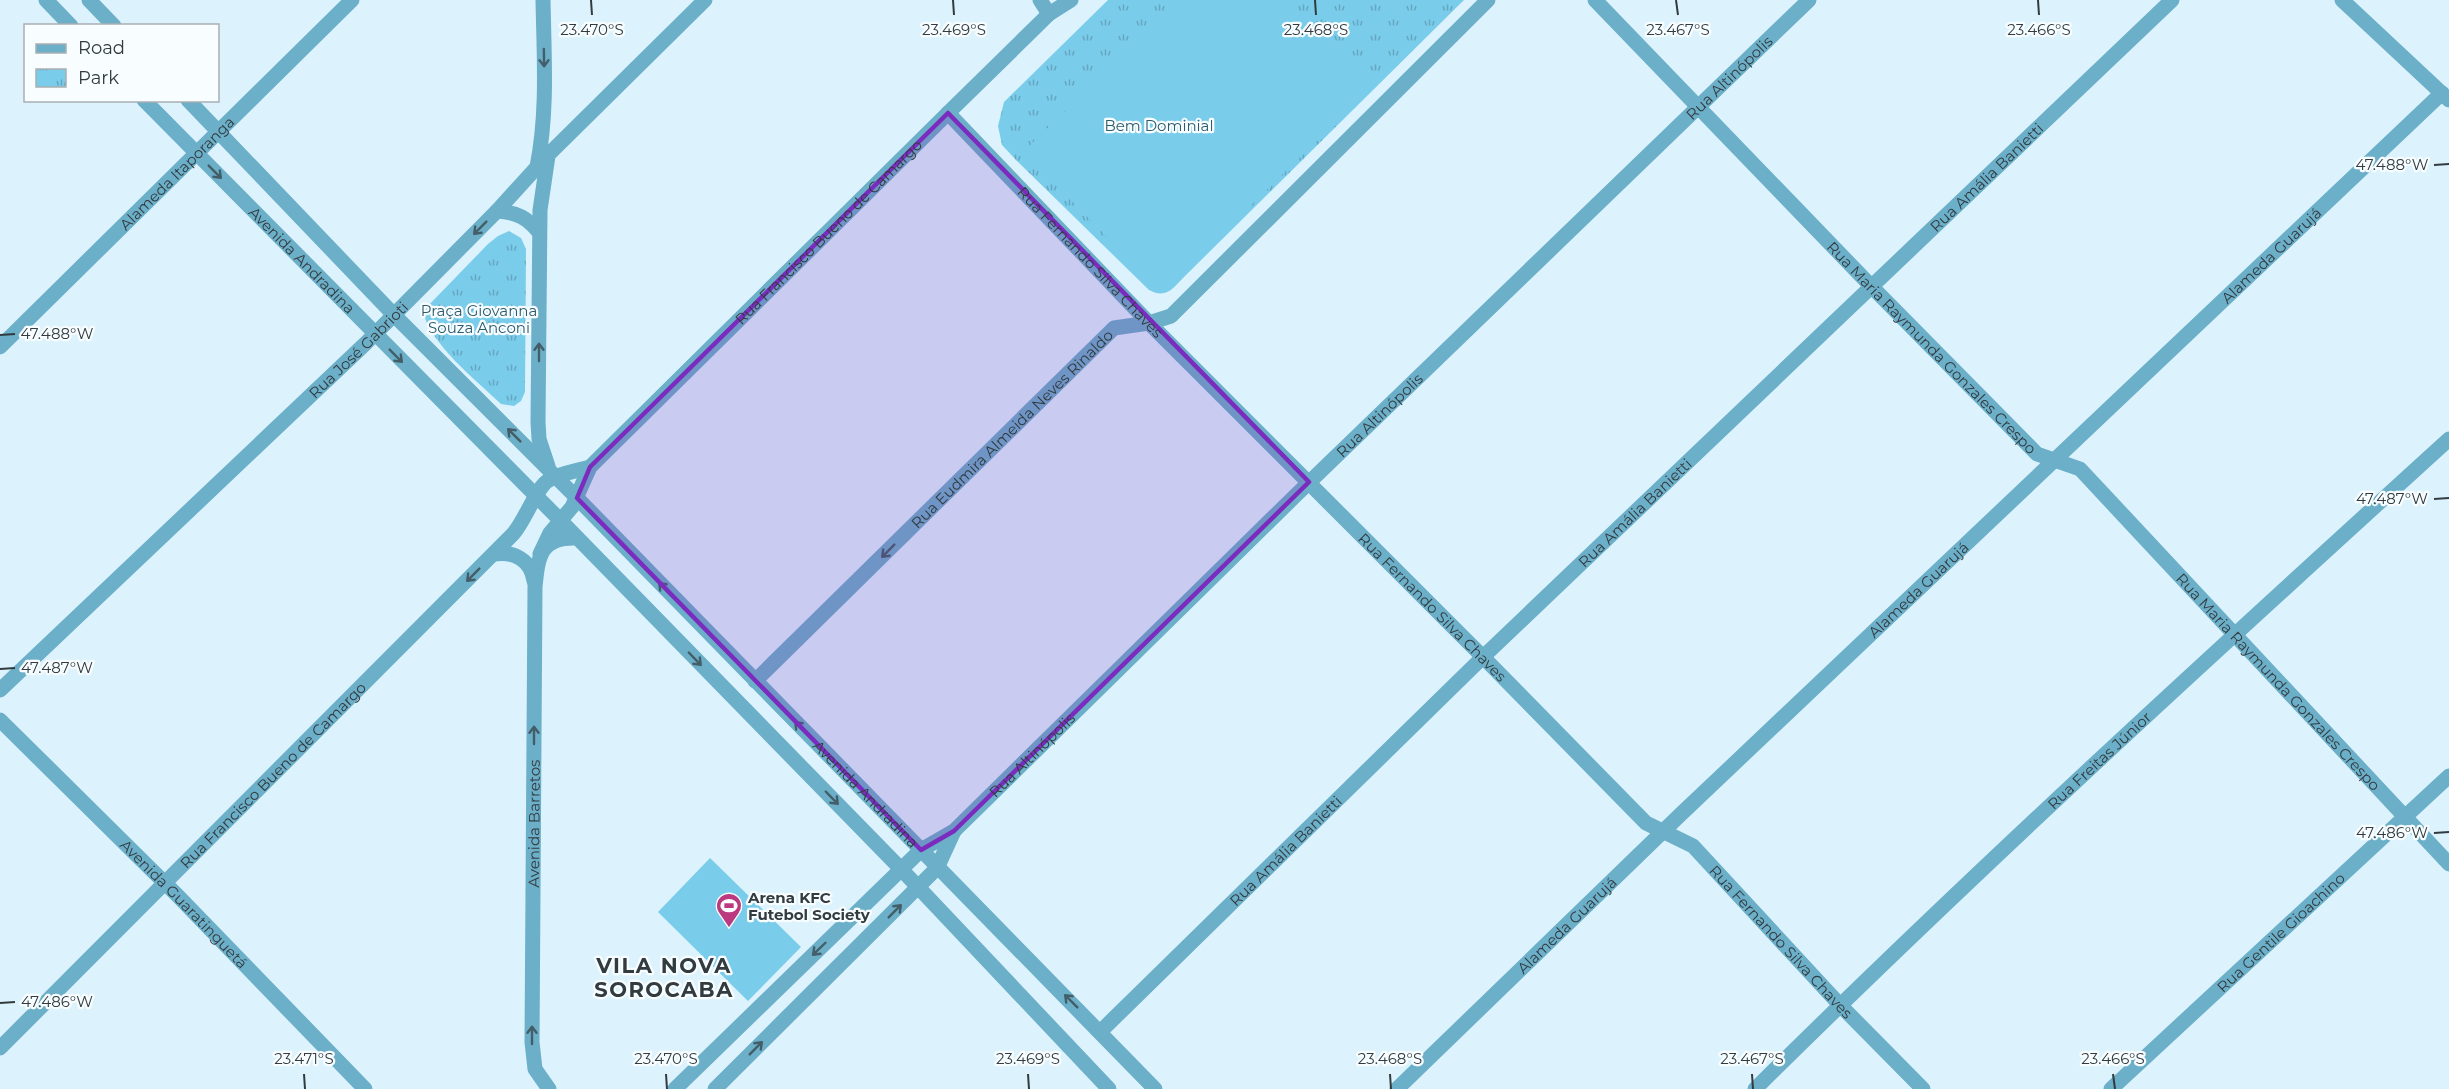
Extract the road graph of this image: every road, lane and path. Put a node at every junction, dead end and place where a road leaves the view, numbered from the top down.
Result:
1 (46, 0) edge
2 (89, 0) edge
3 (352, 0) edge
4 (543, 0) edge
5 (705, 0) edge
6 (1040, 0) edge
7 (1071, 0) edge
8 (1488, 0) edge
9 (1595, 0) edge
10 (1809, 0) edge
11 (2172, 0) edge
12 (2342, 0) edge
13 (1049, 14) junction
14 (69, 24) edge
15 (112, 24) edge
16 (2446, 96) edge
17 (146, 102) edge
18 (190, 102) edge
19 (1700, 106) junction
20 (948, 113) junction
21 (219, 132) junction
22 (197, 154) junction
23 (548, 154) junction
24 (537, 167) junction
25 (497, 210) junction
26 (539, 232) junction
27 (1872, 287) junction
28 (394, 315) junction
29 (1149, 323) junction
30 (375, 335) junction
31 (0, 347) edge
32 (2449, 440) edge
33 (2057, 460) junction
34 (590, 467) junction
35 (553, 474) junction
36 (1309, 482) junction
37 (536, 497) junction
38 (577, 498) junction
39 (560, 520) junction
40 (576, 538) junction
41 (494, 554) junction
42 (540, 554) junction
43 (535, 587) junction
44 (2233, 635) junction
45 (1483, 657) junction
46 (755, 681) junction
47 (0, 690) edge
48 (0, 720) edge
49 (2449, 776) edge
50 (2406, 817) junction
51 (954, 831) junction
52 (1664, 831) junction
53 (921, 850) junction
54 (2449, 864) edge
55 (937, 868) junction
56 (901, 869) junction
57 (165, 883) junction
58 (918, 888) junction
59 (1840, 1005) junction
60 (1101, 1031) junction
61 (0, 1048) edge
62 (365, 1089) edge
63 (549, 1089) edge
64 (675, 1089) edge
65 (715, 1089) edge
66 (1109, 1089) edge
67 (1155, 1089) edge
68 (1397, 1089) edge
69 (1755, 1089) edge
70 (1923, 1089) edge
71 (2111, 1089) edge

1 - 14 street
2 - 15 street
3 - 21 street, Alameda Itaporanga
4 -> 24 street
5 - 23 street, Rua José Gabrioti
6 - 13 street
7 - 13 street, Rua Francisco Bueno de Camargo
8 - 29 street, Rua Eudmira Almeida Neves Rinaldo
9 - 19 street, Rua Maria Raymunda Gonzales Crespo
10 - 19 street, Rua Altinópolis
11 - 27 street, Rua Amália Banietti
12 - 16 street
13 - 20 street, Rua Francisco Bueno de Camargo
16 - 33 street, Alameda Guarujá
17 - 22 street, Avenida Andradina
18 - 21 street, Avenida Andradina
19 - 27 street, Rua Maria Raymunda Gonzales Crespo
19 - 36 street, Rua Altinópolis
20 - 29 street, Rua Fernando Silva Chaves
20 - 34 street, Rua Francisco Bueno de Camargo
21 - 22 street, Alameda Itaporanga
21 - 28 street, Avenida Andradina
22 -> 30 street, Avenida Andradina
22 - 31 street, Alameda Itaporanga
23 - 24 street, Rua José Gabrioti
23 - 26 street
24 - 25 street, Rua José Gabrioti
25 - 26 street
25 -> 28 street, Rua José Gabrioti
35 -> 26 street
27 - 33 street, Rua Maria Raymunda Gonzales Crespo
27 - 45 street, Rua Amália Banietti
28 - 30 street, Rua José Gabrioti
35 -> 28 street, Avenida Andradina
29 - 36 street, Rua Fernando Silva Chaves
29 -> 46 street, Rua Eudmira Almeida Neves Rinaldo
30 -> 37 street, Avenida Andradina
30 - 47 street, Rua José Gabrioti
32 - 44 street, Rua Freitas Júnior
33 - 44 street, Rua Maria Raymunda Gonzales Crespo
33 - 52 street, Alameda Guarujá
34 - 35 street, Rua Francisco Bueno de Camargo
34 - 38 street, Rua Francisco Bueno de Camargo
35 - 37 street
35 - 38 street, Avenida Andradina
36 - 45 street, Rua Fernando Silva Chaves
36 - 51 street, Rua Altinópolis
37 - 39 street, Avenida Andradina
37 - 41 street, Rua Francisco Bueno de Camargo
38 - 39 street
46 -> 38 street, Avenida Andradina
39 - 40 street, Avenida Andradina
39 - 42 street, Avenida Barretos
40 - 42 street
40 -> 56 street, Avenida Andradina
41 - 43 street
41 -> 57 street, Rua Francisco Bueno de Camargo
42 - 43 street, Avenida Barretos
63 -> 43 street, Avenida Barretos
44 - 50 street, Rua Maria Raymunda Gonzales Crespo
44 - 59 street, Rua Freitas Júnior
45 - 52 street, Rua Fernando Silva Chaves
45 - 60 street, Rua Amália Banietti
53 -> 46 street, Avenida Andradina
48 - 57 street, Avenida Guaratinguetá
49 - 50 street, Rua Gentile Gioachino
50 - 54 street, Rua Maria Raymunda Gonzales Crespo
50 - 71 street, Rua Gentile Gioachino
51 - 53 street, Rua Altinópolis
51 - 55 street, Rua Altinópolis
52 - 59 street, Rua Fernando Silva Chaves
52 - 68 street, Alameda Guarujá
53 - 55 street, Avenida Andradina
53 - 56 street, Rua Altinópolis
55 - 58 street, Rua Altinópolis
60 -> 55 street, Avenida Andradina
56 - 58 street, Avenida Andradina
56 -> 64 street, Rua Altinópolis
57 - 61 street, Rua Francisco Bueno de Camargo
57 - 62 street, Avenida Guaratinguetá
65 -> 58 street, Rua Altinópolis
58 - 66 street, Avenida Andradina
59 - 69 street, Rua Freitas Júnior
59 - 70 street, Rua Fernando Silva Chaves
60 - 67 street, Avenida Andradina

